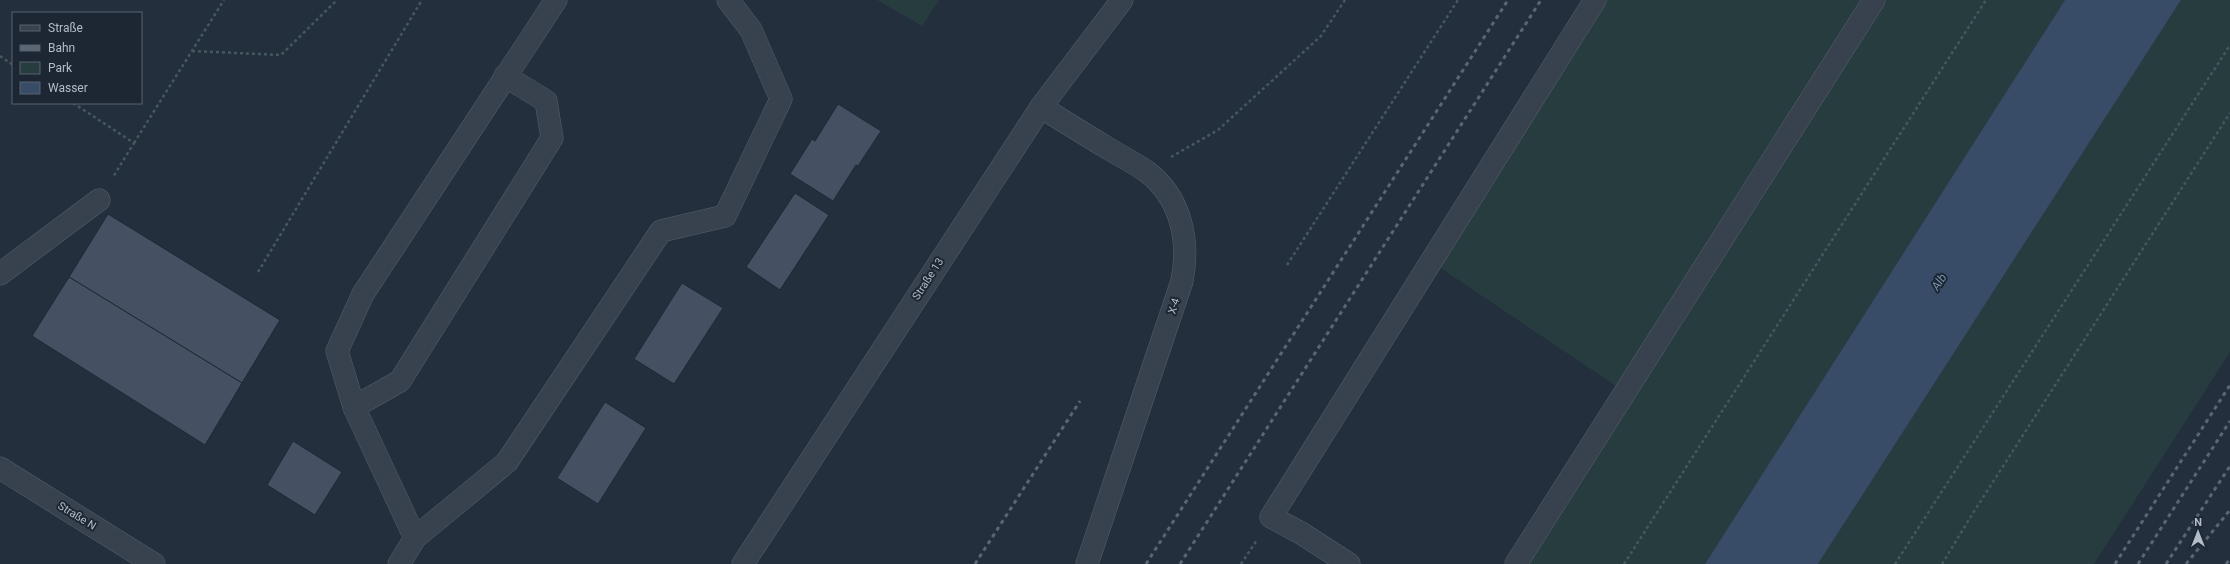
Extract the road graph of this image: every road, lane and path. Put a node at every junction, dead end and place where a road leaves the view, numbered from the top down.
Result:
1 (224, 0) edge
2 (337, 0) edge
3 (422, 0) edge
4 (556, 0) edge
5 (728, 0) edge
6 (1122, 0) edge
7 (1345, 0) edge
8 (1458, 0) edge
9 (1595, 0) edge
10 (1874, 0) edge
11 (1986, 0) edge
12 (2230, 45) edge
13 (192, 51) junction
14 (0, 56) edge
15 (12, 64) edge
16 (505, 76) junction
17 (75, 104) edge
18 (1041, 107) junction
19 (2230, 113) edge
20 (134, 143) junction
21 (1146, 171) junction
22 (99, 200) joint
23 (1287, 265) dead end
24 (258, 272) dead end
25 (0, 274) edge
26 (354, 407) junction
27 (0, 468) edge
28 (415, 538) junction
29 (154, 564) edge
30 (399, 564) edge
31 (742, 564) edge
32 (1087, 564) edge
33 (1349, 564) edge
34 (1516, 564) edge
35 (1624, 564) edge
36 (1896, 564) edge
37 (1942, 564) edge

1 - 13 path
2 - 13 path
3 - 24 path
4 - 16 street
5 - 28 street
6 - 18 street, Straße 13
7 - 21 path
8 - 23 path
9 - 33 street
10 - 34 street
11 - 35 path
12 - 36 path
13 - 20 path
14 - 15 path
16 - 26 street
16 - 26 street
17 - 20 path
18 - 21 street, X-4
18 - 31 street, Straße 13
19 - 37 path
20 - 22 path
21 - 32 street, X-4
22 - 25 street
26 - 28 street
27 - 29 street, Straße N
28 - 30 street

